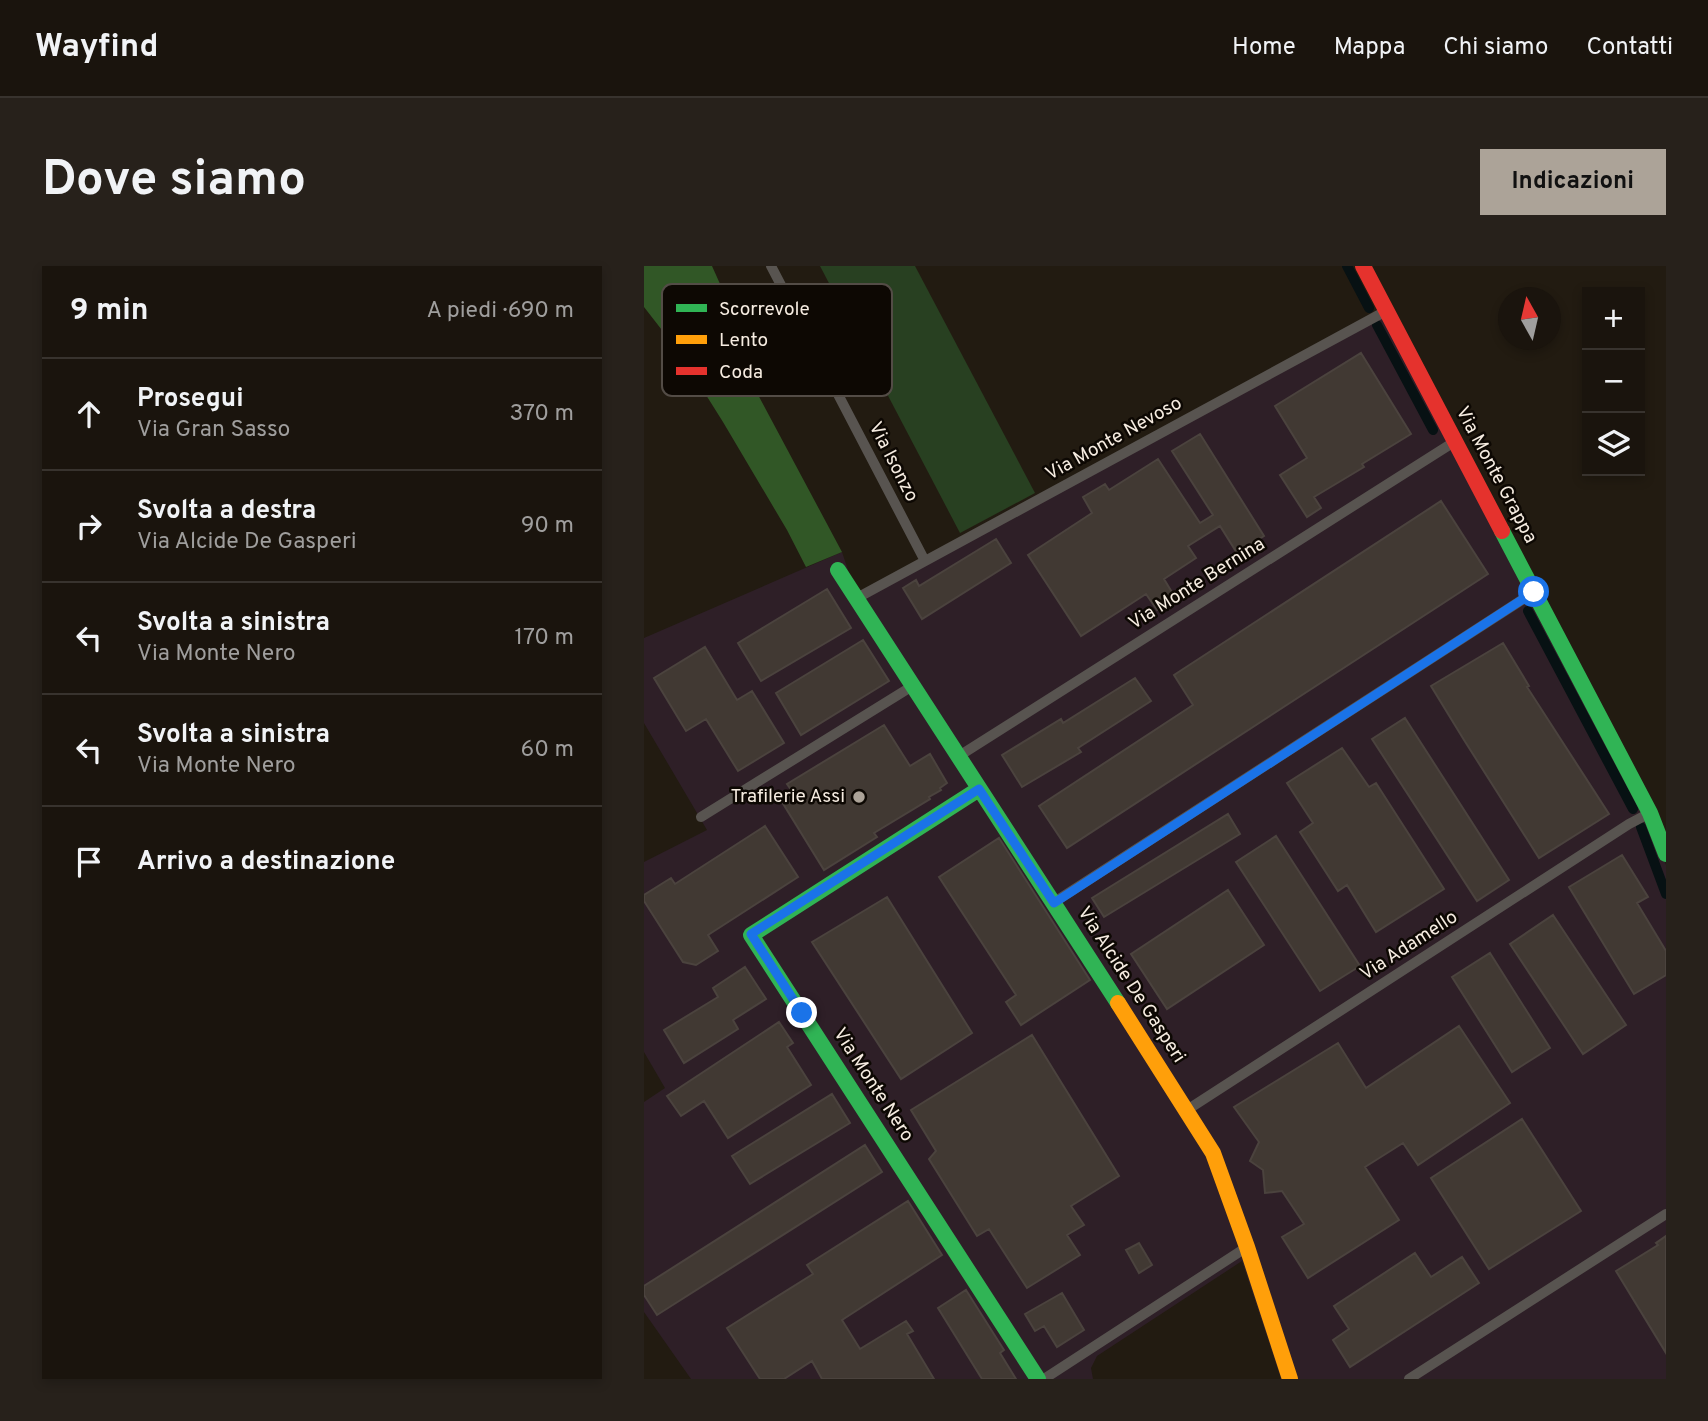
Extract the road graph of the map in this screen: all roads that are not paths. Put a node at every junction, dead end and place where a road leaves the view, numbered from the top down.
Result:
1 (771, 266) edge
2 (1363, 266) edge
3 (780, 284) edge
4 (1377, 316) junction
5 (839, 396) edge
6 (1454, 442) junction
7 (925, 561) junction
8 (838, 570) dead end
9 (1534, 592) junction
10 (858, 598) junction
11 (914, 685) junction
12 (960, 756) junction
13 (979, 789) junction
14 (701, 817) dead end
15 (1641, 817) junction
16 (1666, 854) edge
17 (1054, 903) junction
18 (1187, 1110) junction
19 (1666, 1214) edge
20 (1247, 1247) junction
21 (1038, 1379) edge
22 (1044, 1379) edge
23 (1290, 1379) edge
24 (1409, 1379) edge

1 - 3 street, Via Isonzo
2 - 4 street, Via Monte Grappa
4 - 6 street, Via Monte Grappa
4 - 7 street, Via Monte Nevoso
5 - 7 street, Via Isonzo
6 - 9 street, Via Monte Grappa
6 - 12 street, Via Monte Bernina
7 - 10 street, Via Monte Nevoso
8 - 10 street, Via Alcide De Gasperi
9 - 15 street, Via Monte Grappa
9 - 17 street
10 - 11 street, Via Alcide De Gasperi
11 - 12 street, Via Alcide De Gasperi
11 - 14 street
12 - 13 street, Via Alcide De Gasperi
13 - 17 street, Via Alcide De Gasperi
13 - 21 street, Via Monte Nero
15 - 16 street, Via Monte Grappa
15 - 18 street, Via Adamello
17 - 18 street, Via Alcide De Gasperi
18 - 20 street, Via Alcide De Gasperi
19 - 24 street
20 - 22 street
20 - 23 street, Via Alcide De Gasperi

